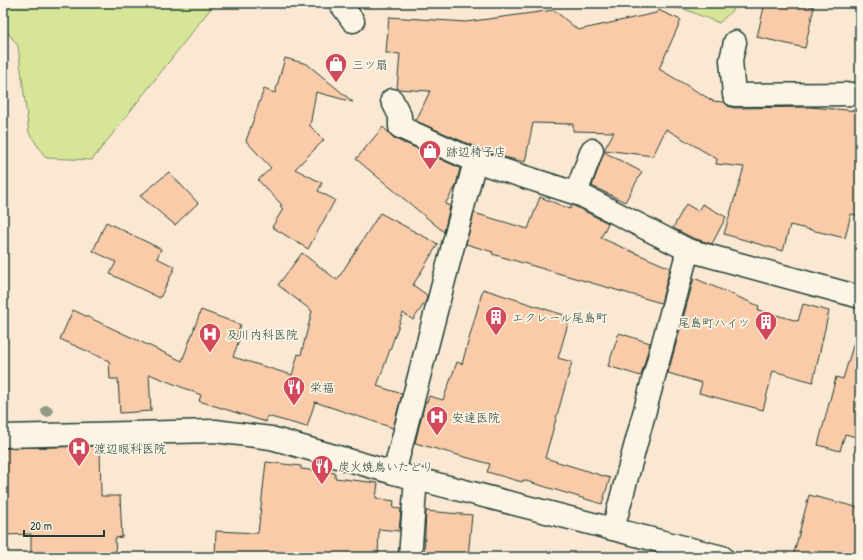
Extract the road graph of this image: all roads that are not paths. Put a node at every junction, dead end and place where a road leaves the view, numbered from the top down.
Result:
1 (340, 3) edge
2 (353, 21) dead end
3 (735, 42) dead end
4 (860, 94) edge
5 (392, 100) dead end
6 (592, 150) dead end
7 (475, 161) junction
8 (576, 193) junction
9 (688, 250) junction
10 (860, 297) edge
11 (3, 436) edge
12 (394, 473) junction
13 (416, 478) junction
14 (613, 529) junction
15 (410, 557) edge
16 (722, 557) edge

1 - 2 street
3 - 4 street
5 - 7 street
6 - 8 street
7 - 8 street
7 - 12 street
8 - 9 street
9 - 10 street
9 - 14 street
11 - 12 street
12 - 13 street
13 - 14 street
13 - 15 street
14 - 16 street

